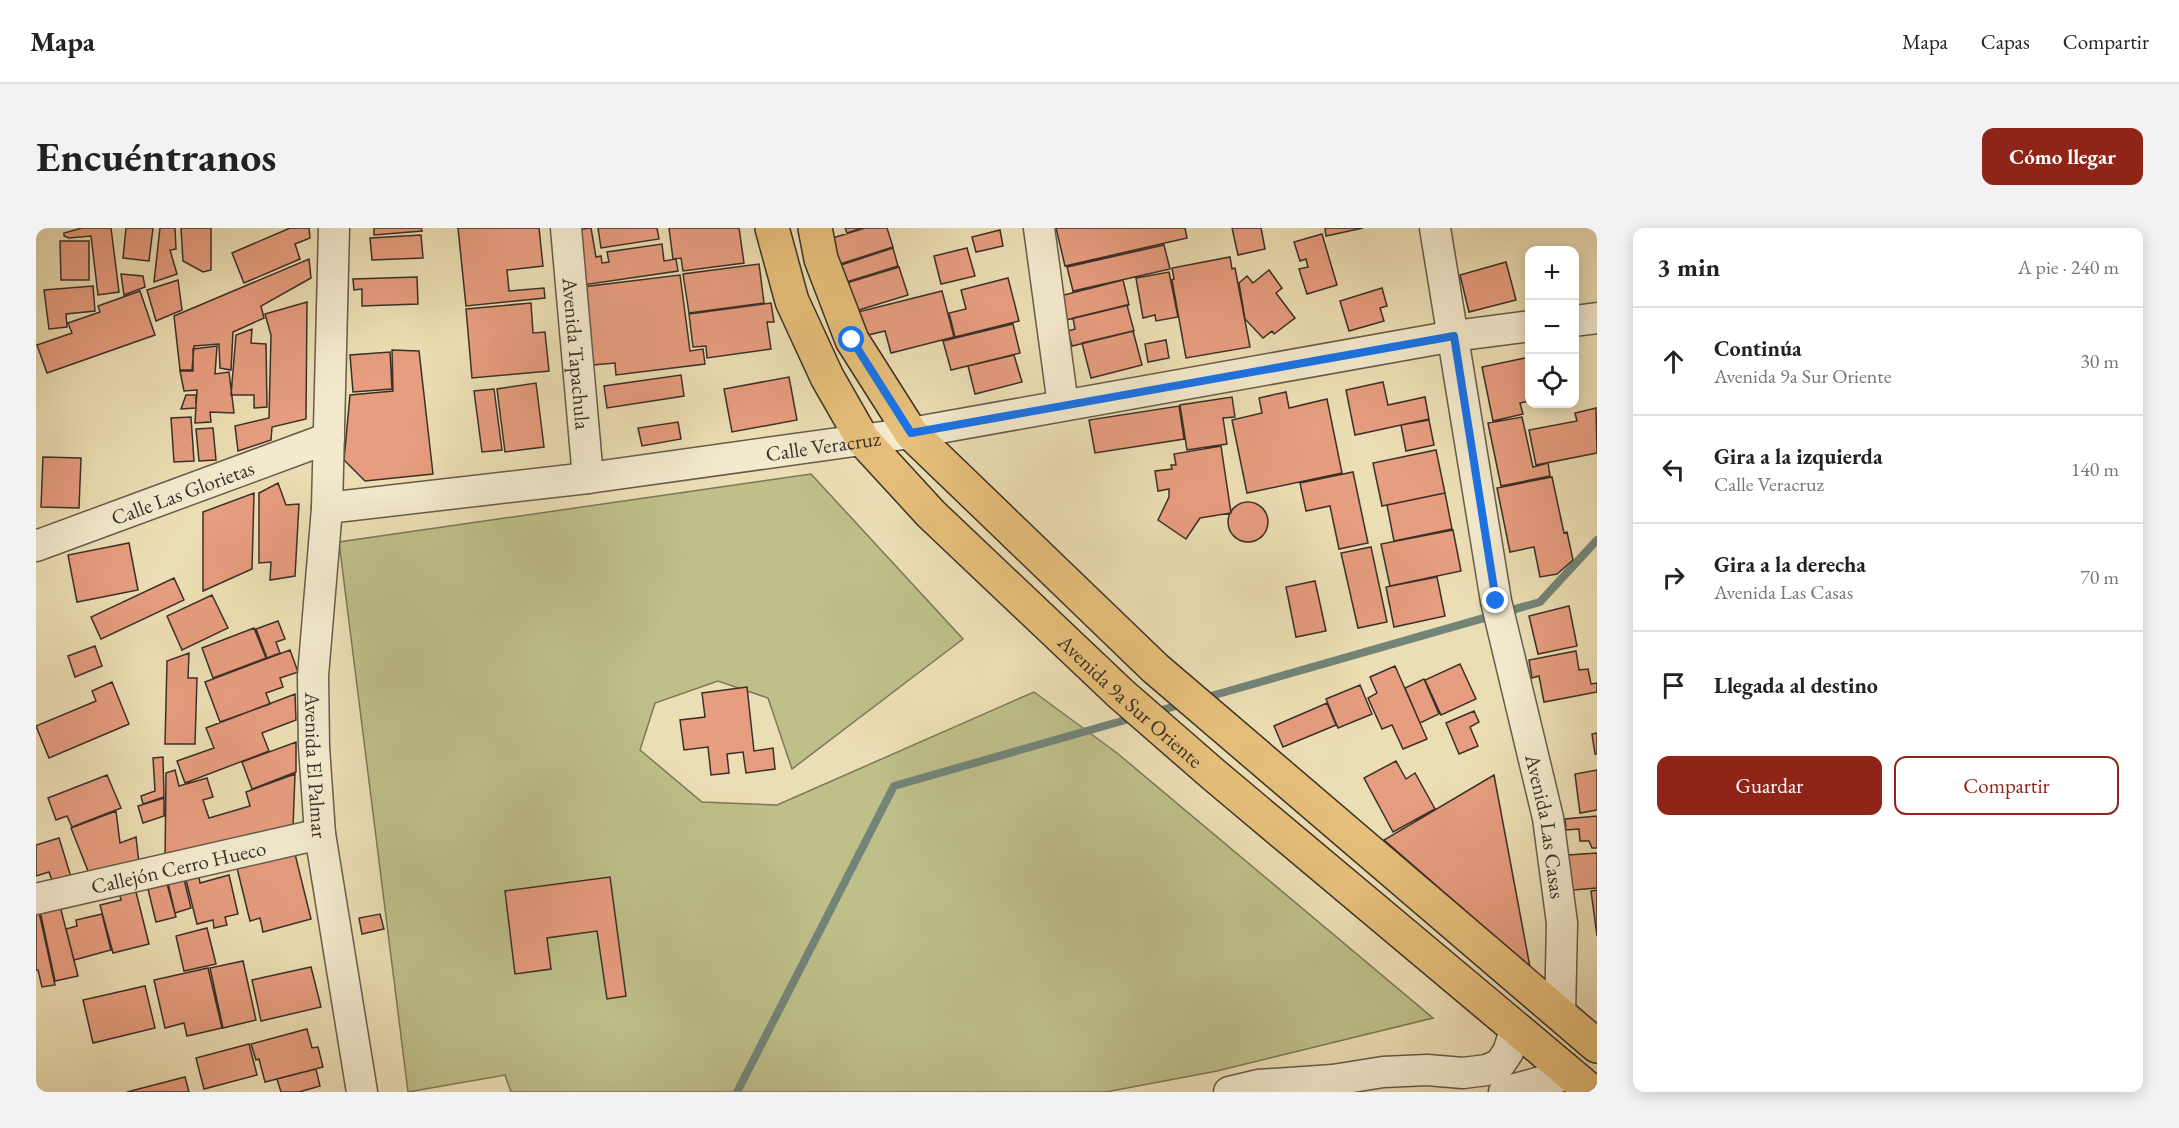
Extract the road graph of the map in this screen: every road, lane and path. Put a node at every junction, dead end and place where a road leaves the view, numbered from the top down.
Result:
1 (333, 228) edge
2 (566, 228) edge
3 (772, 228) edge
4 (815, 228) edge
5 (1039, 228) edge
6 (1436, 228) edge
7 (1597, 318) edge
8 (1579, 320) edge
9 (1525, 327) edge
10 (1454, 336) junction
11 (1063, 405) junction
12 (911, 433) junction
13 (329, 438) junction
14 (863, 440) junction
15 (588, 478) junction
16 (327, 508) junction
17 (36, 546) edge
18 (320, 834) junction
19 (36, 899) edge
20 (1560, 1014) junction
21 (1516, 1028) junction
22 (1597, 1046) edge
23 (1581, 1083) edge
24 (362, 1092) edge
25 (1229, 1092) edge
26 (1504, 1092) edge

1 - 13 street, Avenida El Palmar
2 - 15 street, Avenida Tapachula
3 - 14 main road, Avenida 9a Sur Oriente
4 - 12 main road, Avenida 9a Sur Oriente
5 - 11 street
6 - 10 street
7 - 8 street
9 - 10 street, Calle Veracruz
10 - 11 street, Calle Veracruz
10 - 20 street, Avenida Las Casas
11 - 12 street, Calle Veracruz
12 - 14 street, Calle Veracruz
12 - 20 main road, Avenida 9a Sur Oriente
13 - 16 street, Avenida El Palmar
13 - 17 street, Calle Las Glorietas
14 - 15 street, Calle Veracruz
14 - 21 main road, Avenida 9a Sur Oriente
15 - 16 street, Calle Veracruz
16 - 18 street, Avenida El Palmar
18 - 19 street, Callejón Cerro Hueco
18 - 24 street, Avenida El Palmar
20 - 22 main road, Avenida 9a Sur Oriente
21 - 23 main road, Avenida 9a Sur Oriente
21 - 25 street
23 - 26 street

